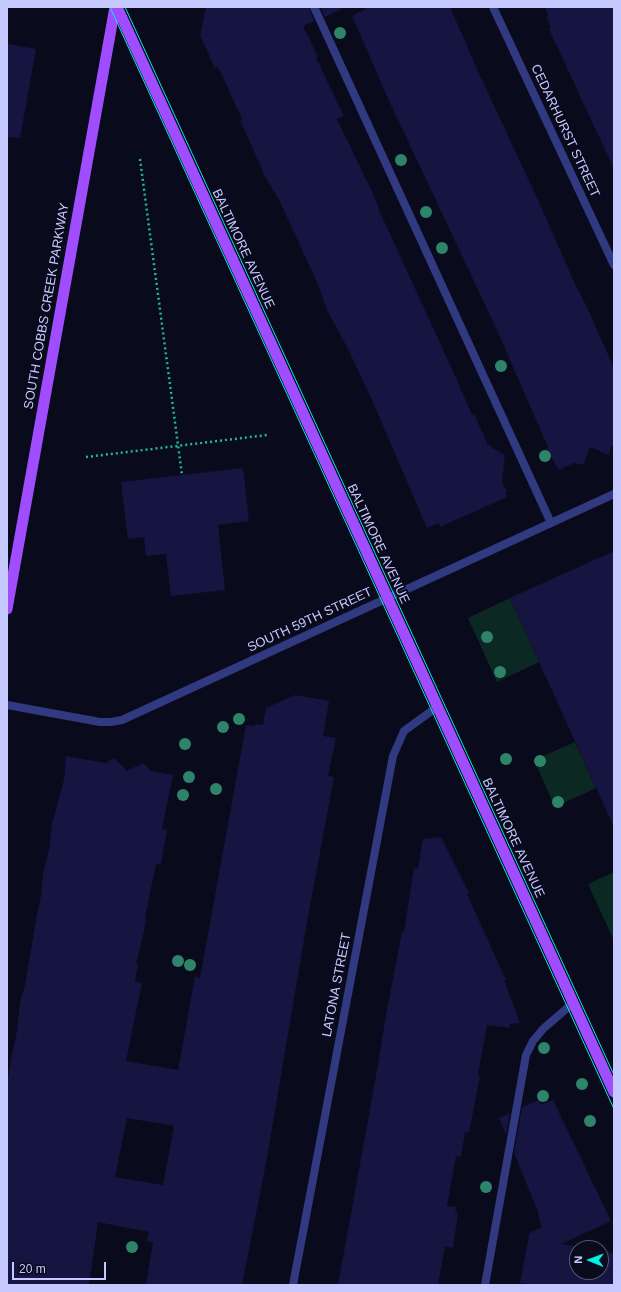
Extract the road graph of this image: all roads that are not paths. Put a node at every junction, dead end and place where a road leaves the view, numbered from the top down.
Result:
1 (116, 7) edge
2 (314, 7) edge
3 (493, 7) edge
4 (614, 265) edge
5 (614, 494) edge
6 (551, 523) junction
7 (388, 598) junction
8 (7, 609) edge
9 (7, 705) edge
10 (437, 708) junction
11 (573, 1003) junction
12 (614, 1092) edge
13 (293, 1285) edge
14 (485, 1285) edge

1 - 7 main road, BALTIMORE AVENUE
1 - 8 main road, SOUTH COBBS CREEK PARKWAY
2 - 6 street
3 - 4 street, CEDARHURST STREET
5 - 6 street, SOUTH 59TH STREET
6 - 7 street, SOUTH 59TH STREET
7 - 9 street, SOUTH 59TH STREET
7 - 10 main road, BALTIMORE AVENUE
10 - 11 main road, BALTIMORE AVENUE
10 - 13 street, LATONA STREET
11 - 12 main road, BALTIMORE AVENUE
11 - 14 street

